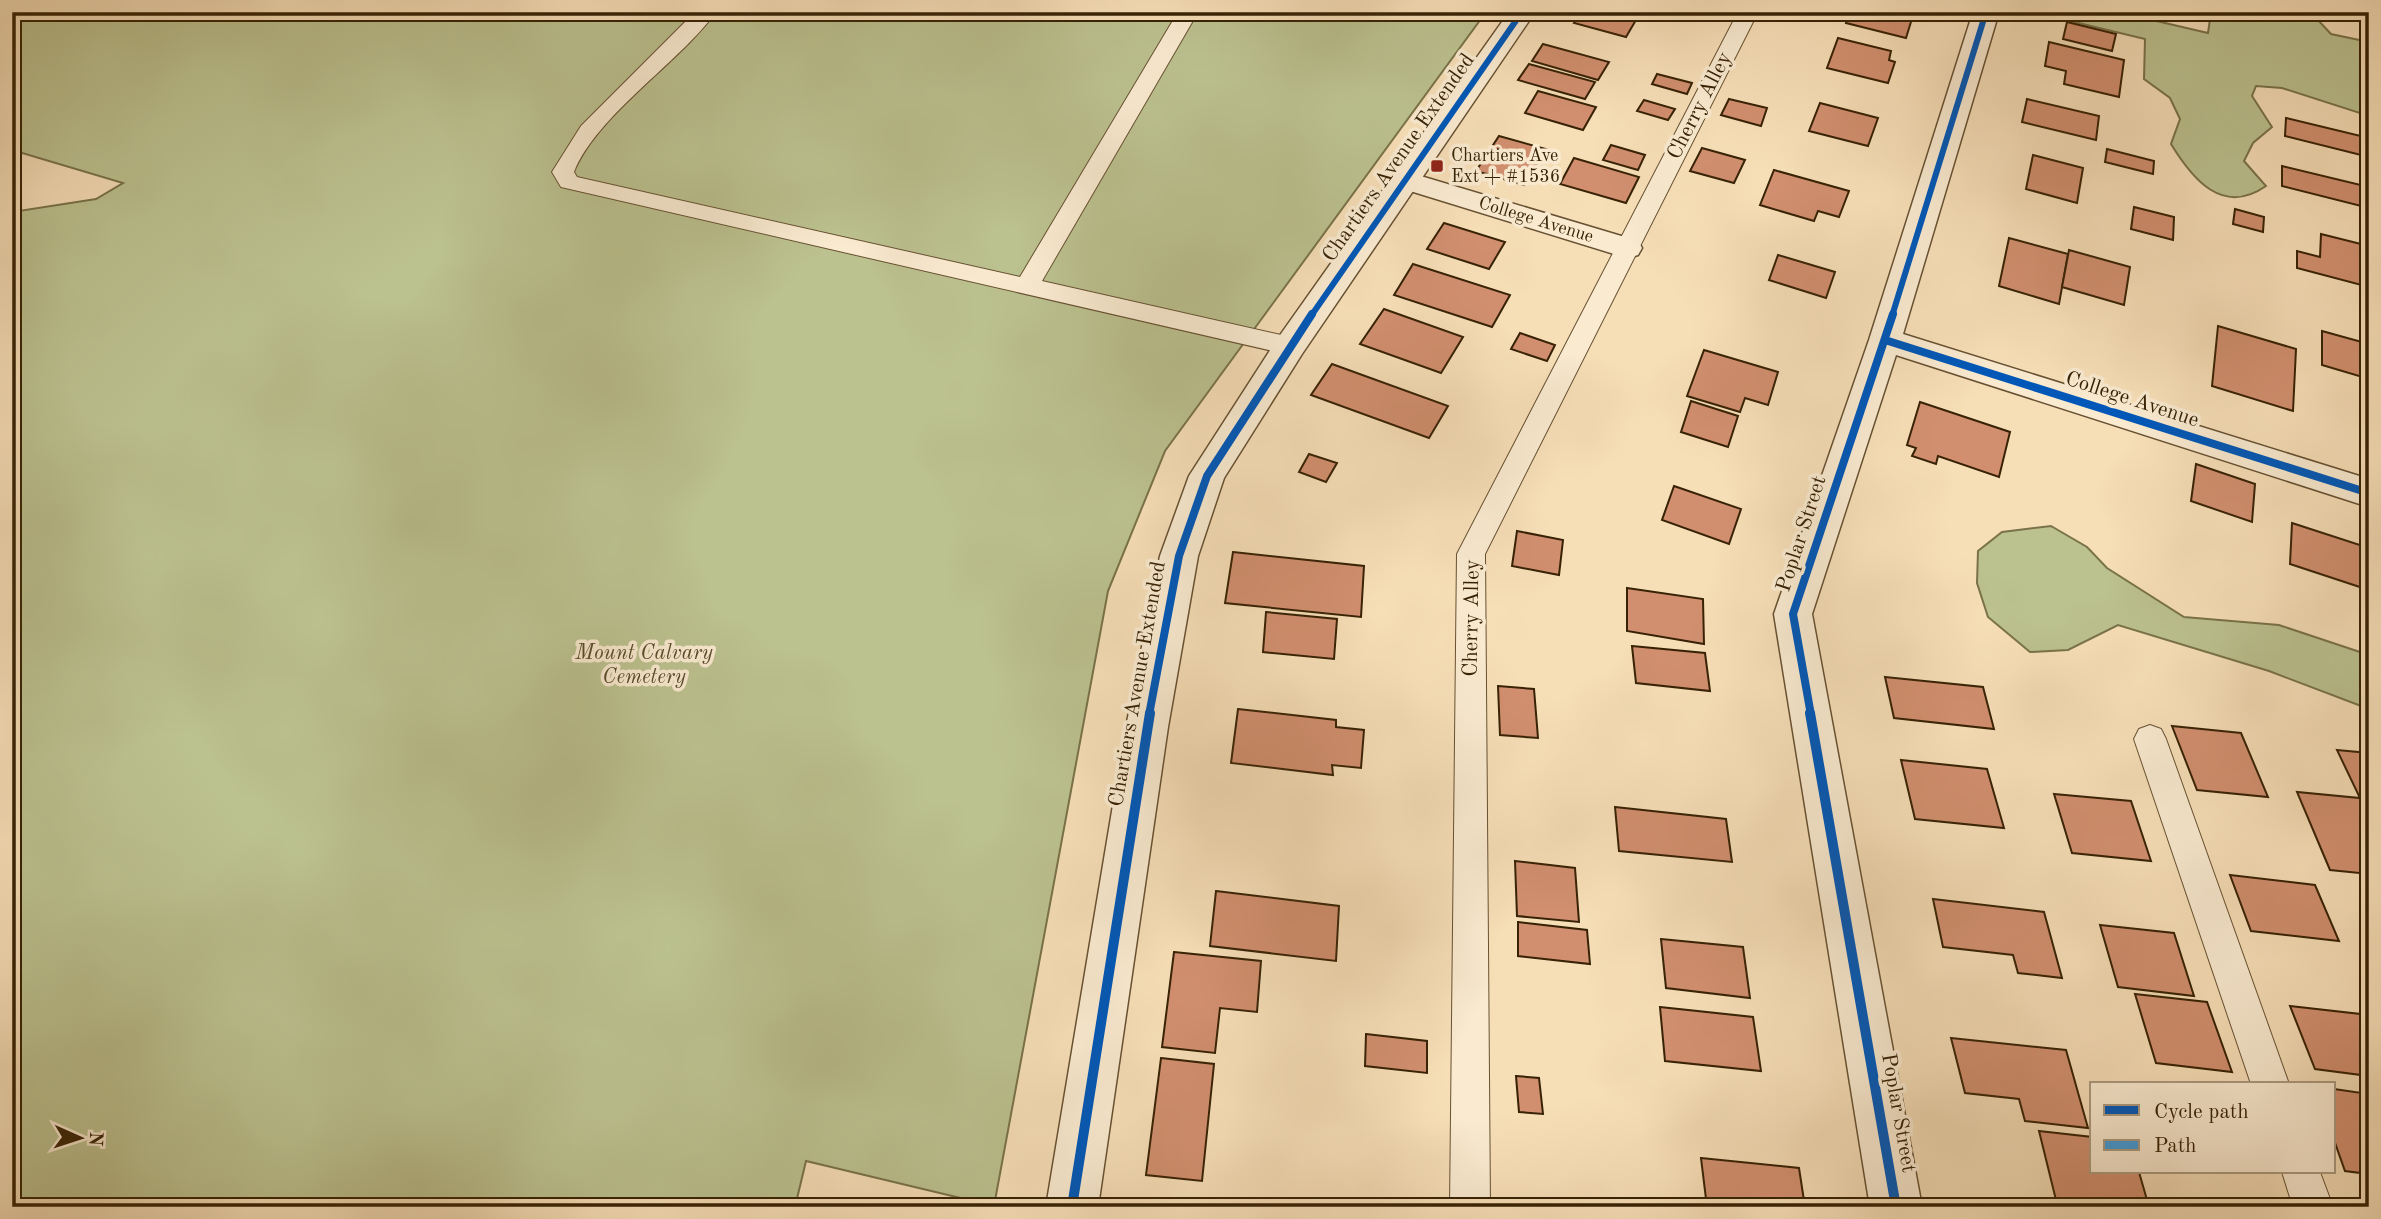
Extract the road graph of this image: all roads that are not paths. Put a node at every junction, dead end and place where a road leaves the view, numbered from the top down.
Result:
1 (706, 12) edge
2 (1522, 12) edge
3 (1748, 12) edge
4 (1986, 12) edge
5 (1182, 13) edge
6 (1405, 180) junction
7 (1627, 248) junction
8 (1028, 284) junction
9 (1885, 340) junction
10 (1290, 346) junction
11 (2369, 493) edge
12 (2150, 739) dead end
13 (2269, 1082) edge
14 (2302, 1174) edge
15 (1072, 1207) edge
16 (1470, 1207) edge
17 (1896, 1207) edge
18 (2313, 1207) edge

1 - 8 lane
2 - 6 street, Chartiers Avenue Extended
3 - 7 lane, Cherry Alley
4 - 9 street, Poplar Street
5 - 8 lane
6 - 7 street, College Avenue
6 - 10 street, Chartiers Avenue Extended
7 - 16 lane, Cherry Alley
8 - 10 lane
9 - 11 street, College Avenue
9 - 17 street, Poplar Street
10 - 15 street, Chartiers Avenue Extended
12 - 13 lane
14 - 18 lane

